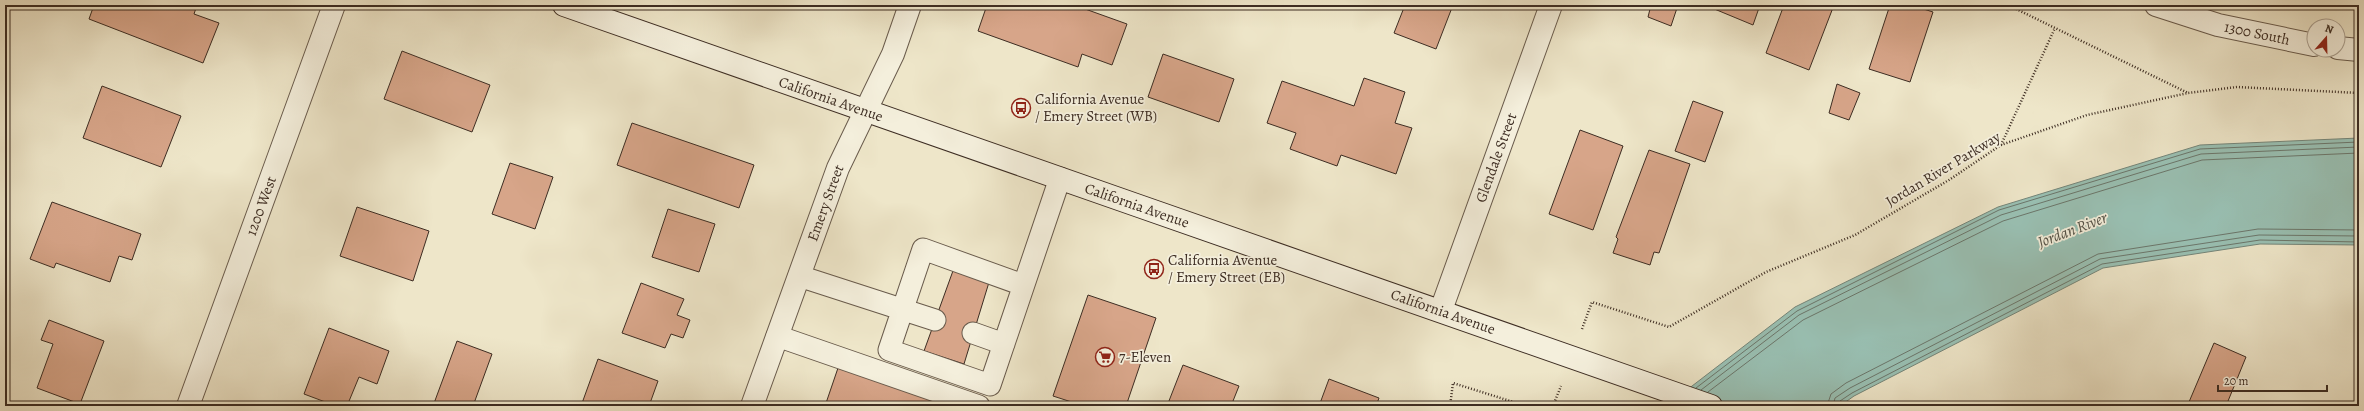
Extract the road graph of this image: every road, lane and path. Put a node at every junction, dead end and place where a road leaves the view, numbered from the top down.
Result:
1 (334, 5) edge
2 (564, 5) edge
3 (910, 5) edge
4 (1551, 5) edge
5 (2008, 5) edge
6 (2156, 5) edge
7 (2055, 28) junction
8 (2306, 43) edge
9 (2346, 49) edge
10 (2359, 50) edge
11 (2188, 93) junction
12 (2359, 93) edge
13 (863, 111) junction
14 (2001, 145) junction
15 (1060, 178) junction
16 (799, 276) junction
17 (1023, 285) junction
18 (1590, 307) dead end
19 (903, 310) junction
20 (1441, 310) junction
21 (935, 320) dead end
22 (973, 333) dead end
23 (777, 336) junction
24 (1004, 344) junction
25 (188, 406) edge
26 (752, 406) edge
27 (979, 406) edge
28 (1450, 406) edge
29 (1526, 406) edge
30 (1711, 406) edge

1 - 25 street, 1200 West
2 - 13 street, California Avenue
3 - 13 street, Emery Street
4 - 20 street, Glendale Street
5 - 7 path
6 - 8 street, 1300 South
7 - 11 path
7 - 14 path
9 - 10 street
11 - 12 path, Jordan River Parkway
11 - 14 path, Jordan River Parkway
13 - 15 street, California Avenue
13 - 16 street, Emery Street
14 - 18 path, Jordan River Parkway
15 - 17 lane
15 - 20 street, California Avenue
16 - 19 lane
16 - 23 street, Emery Street
17 - 19 lane
17 - 24 lane
19 - 21 lane
19 - 24 lane
20 - 30 street, California Avenue
22 - 24 lane
23 - 26 street, Emery Street
23 - 27 lane
28 - 29 path

